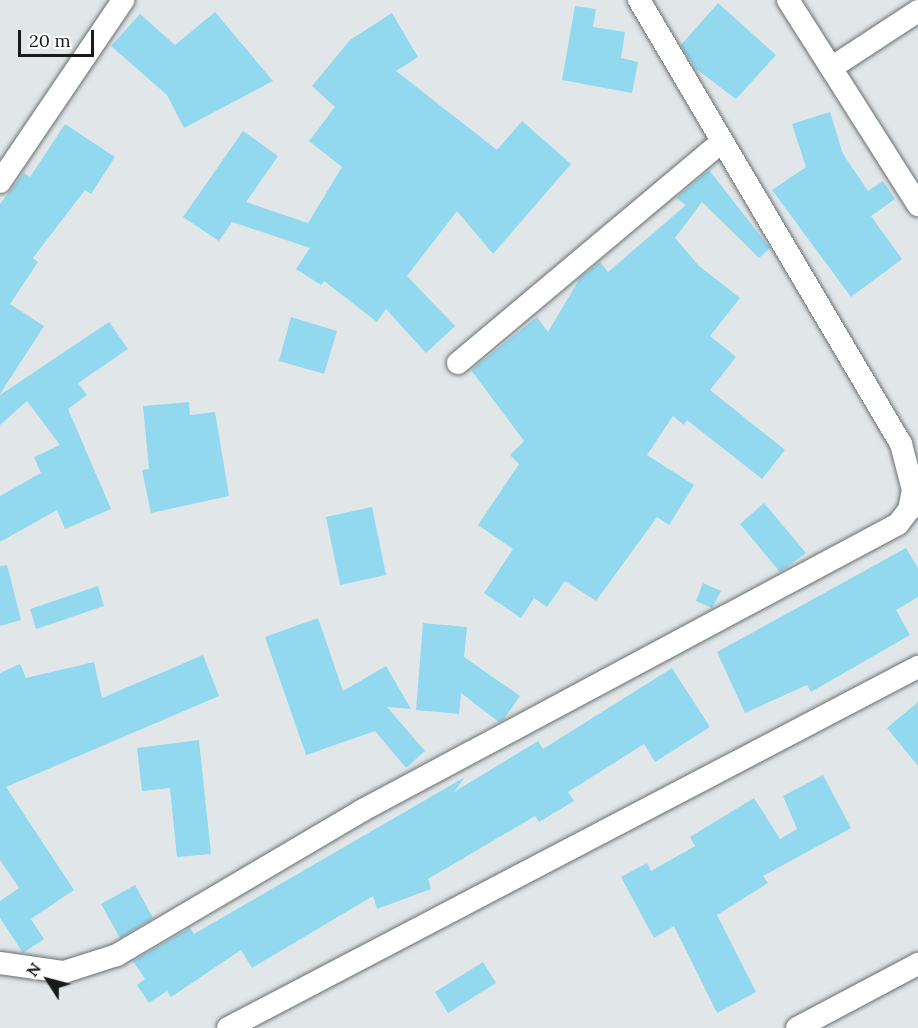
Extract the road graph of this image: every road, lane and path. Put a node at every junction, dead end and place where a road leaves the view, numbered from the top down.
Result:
1 (123, 0) edge
2 (639, 0) edge
3 (788, 0) edge
4 (918, 11) edge
5 (831, 68) junction
6 (721, 142) junction
7 (0, 182) edge
8 (918, 205) edge
9 (458, 363) dead end
10 (918, 667) edge
11 (0, 963) edge
12 (918, 964) edge
13 (228, 1028) edge
14 (797, 1028) edge

1 - 7 street
2 - 6 street
3 - 5 street
4 - 5 street
5 - 8 street
6 - 9 street
6 - 11 street
10 - 13 street
12 - 14 street

